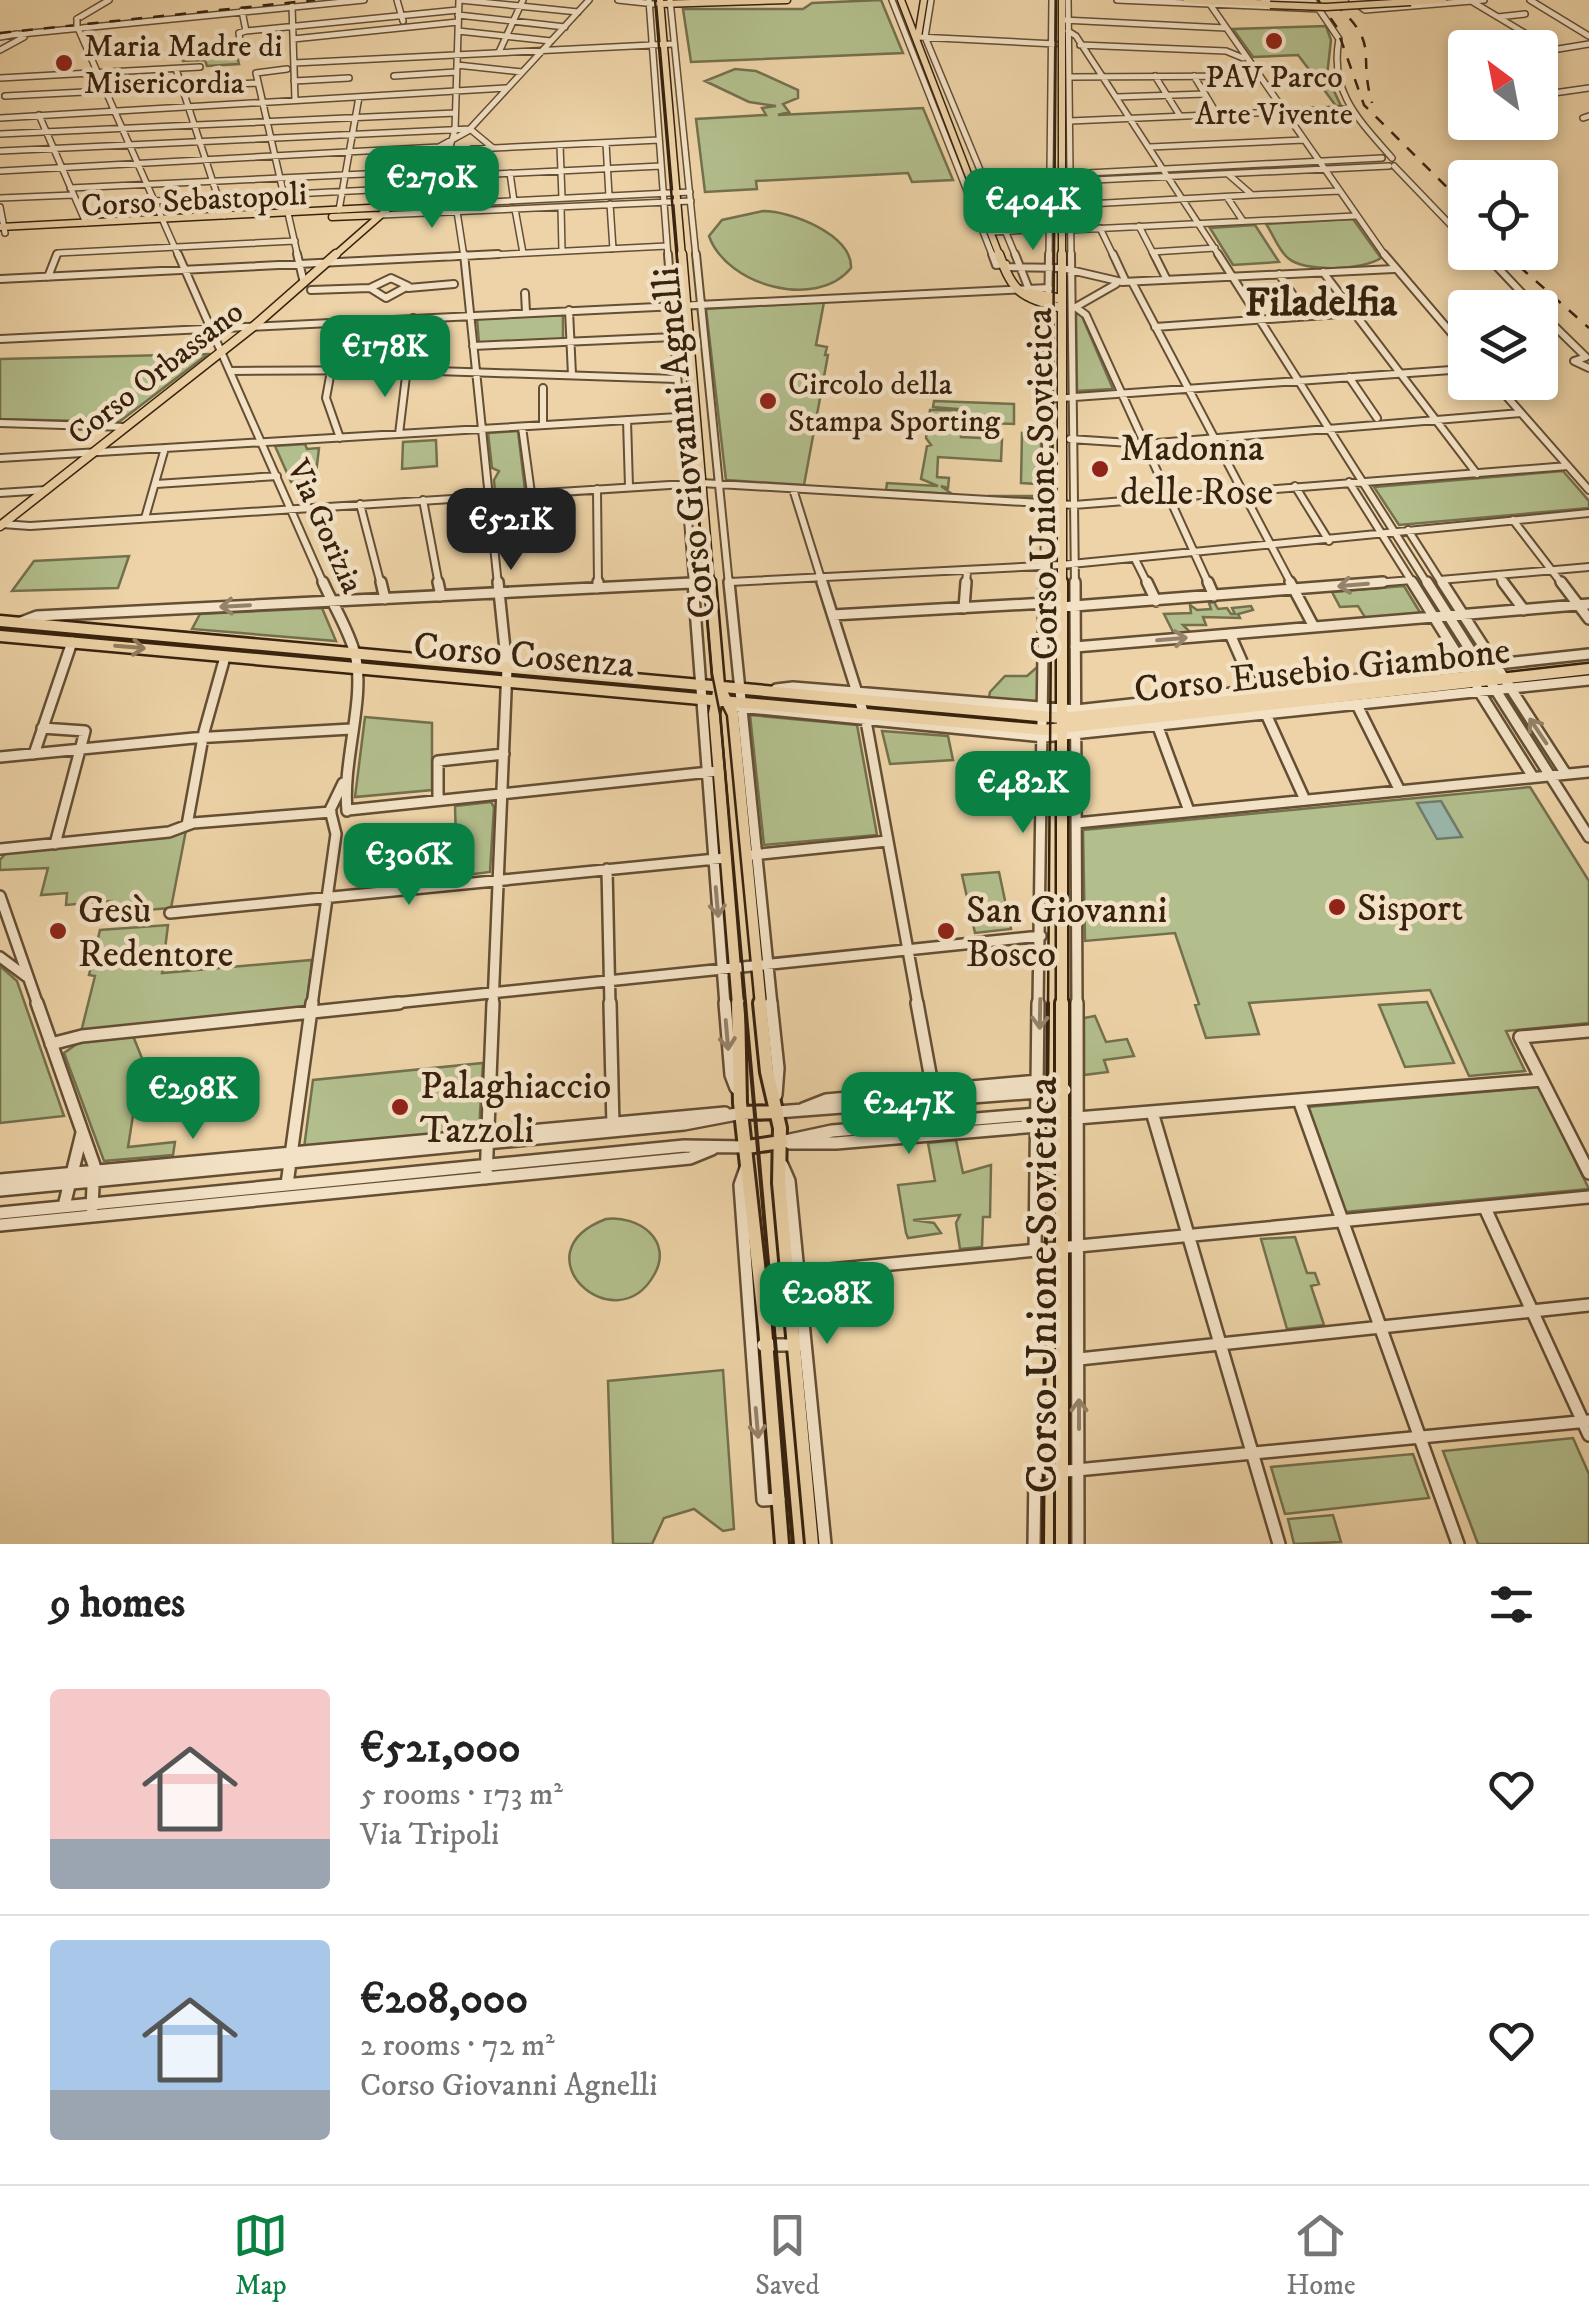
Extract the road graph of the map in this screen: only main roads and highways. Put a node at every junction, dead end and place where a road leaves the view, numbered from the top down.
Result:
1 (696, 0) edge
2 (787, 0) edge
3 (901, 0) edge
4 (928, 0) edge
5 (1188, 0) edge
6 (1420, 0) edge
7 (1444, 0) edge
8 (655, 1) edge
9 (1068, 1) edge
10 (670, 2) edge
11 (1208, 2) edge
12 (1410, 2) edge
13 (1267, 3) edge
14 (922, 37) junction
15 (390, 207) joint
16 (381, 215) junction
17 (289, 216) junction
18 (360, 216) junction
19 (164, 222) junction
20 (371, 224) junction
21 (3, 230) edge
22 (1069, 305) junction
23 (1, 525) edge
24 (0, 621) edge
25 (0, 636) edge
26 (1589, 667) edge
27 (719, 686) junction
28 (708, 704) junction
29 (736, 707) junction
30 (1061, 723) junction
31 (742, 1105) junction
32 (776, 1105) junction
33 (781, 1142) junction
34 (748, 1154) junction
35 (782, 1544) edge
36 (812, 1544) edge
37 (1062, 1544) edge

1 - 10 main road
2 - 10 main road
3 - 14 main road
4 - 14 main road
5 - 11 main road
6 - 12 main road
7 - 12 main road
8 - 10 main road
8 - 27 main road, Corso Giovanni Agnelli
9 - 22 main road, Corso Unione Sovietica
11 - 13 main road
12 - 13 main road, bridge
14 - 22 main road
15 - 16 main road, Corso Orbassano
15 - 17 main road, Corso Sebastopoli
16 - 18 main road, Corso Sebastopoli
16 - 20 main road, Corso Orbassano
17 - 18 main road, Corso Sebastopoli
17 - 19 main road, Corso Sebastopoli
17 - 19 main road, Corso Sebastopoli
18 - 20 main road
19 - 21 main road, Corso Sebastopoli
19 - 21 main road, Corso Sebastopoli
20 - 23 main road, Corso Orbassano
22 - 30 main road, Corso Unione Sovietica
24 - 27 main road, Corso Cosenza
25 -> 28 main road, Corso Cosenza
26 - 30 main road, Corso Eusebio Giambone
27 - 28 main road, Corso Giovanni Agnelli
27 - 29 main road, Corso Giovanni Agnelli
27 - 30 main road, Corso Cosenza
28 - 29 main road, Corso Cosenza
28 -> 31 main road, Corso Giovanni Agnelli
29 - 30 main road, Corso Cosenza
29 - 32 main road, Corso Giovanni Agnelli
30 - 37 main road, Corso Unione Sovietica
31 - 32 main road
31 - 34 main road, Corso Giovanni Agnelli
32 - 33 main road, Corso Giovanni Agnelli
33 - 34 main road
33 - 36 main road
34 -> 35 main road, Corso Giovanni Agnelli

